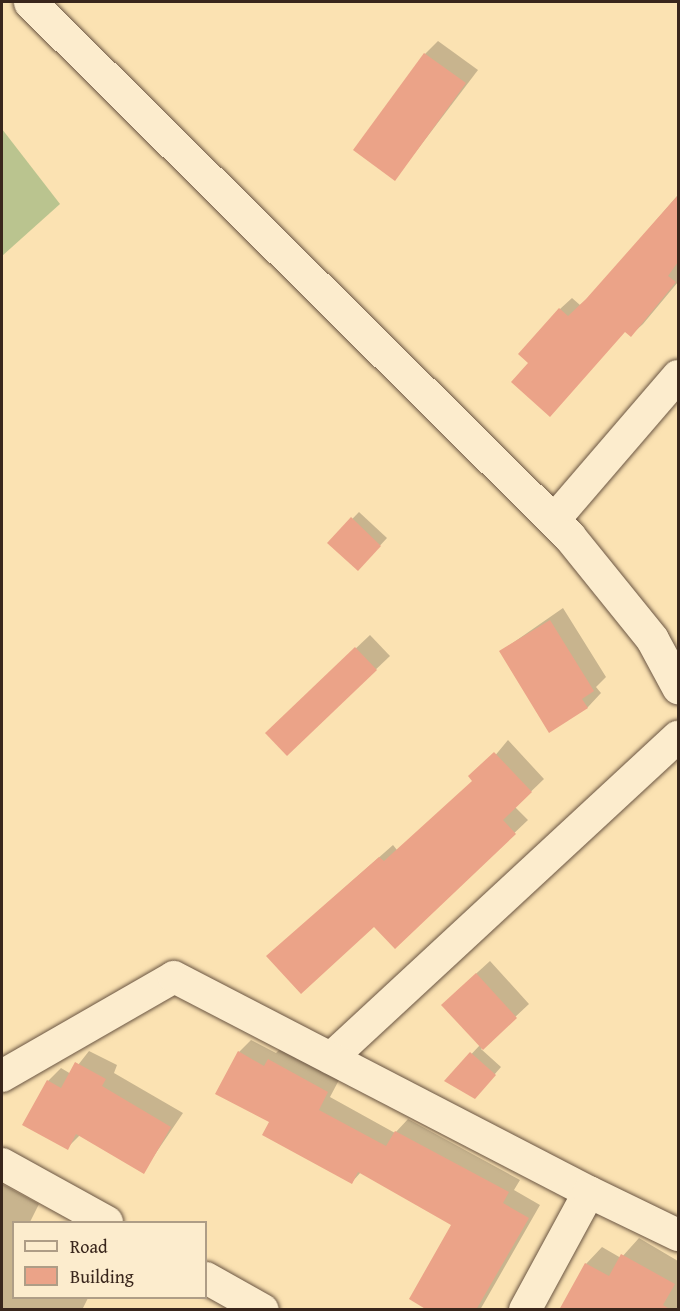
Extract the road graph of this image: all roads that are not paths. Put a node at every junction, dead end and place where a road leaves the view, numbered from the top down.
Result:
1 (30, 2) edge
2 (678, 376) edge
3 (554, 520) junction
4 (678, 687) edge
5 (678, 737) edge
6 (331, 1058) junction
7 (2, 1076) edge
8 (2, 1164) edge
9 (589, 1192) junction
10 (105, 1221) edge
11 (678, 1235) edge
12 (207, 1279) edge
13 (263, 1310) edge
14 (525, 1310) edge

1 - 3 street
2 - 3 street
3 - 4 street
5 - 6 street
6 - 7 street
6 - 9 street
8 - 10 street
9 - 11 street
9 - 14 street
12 - 13 street

